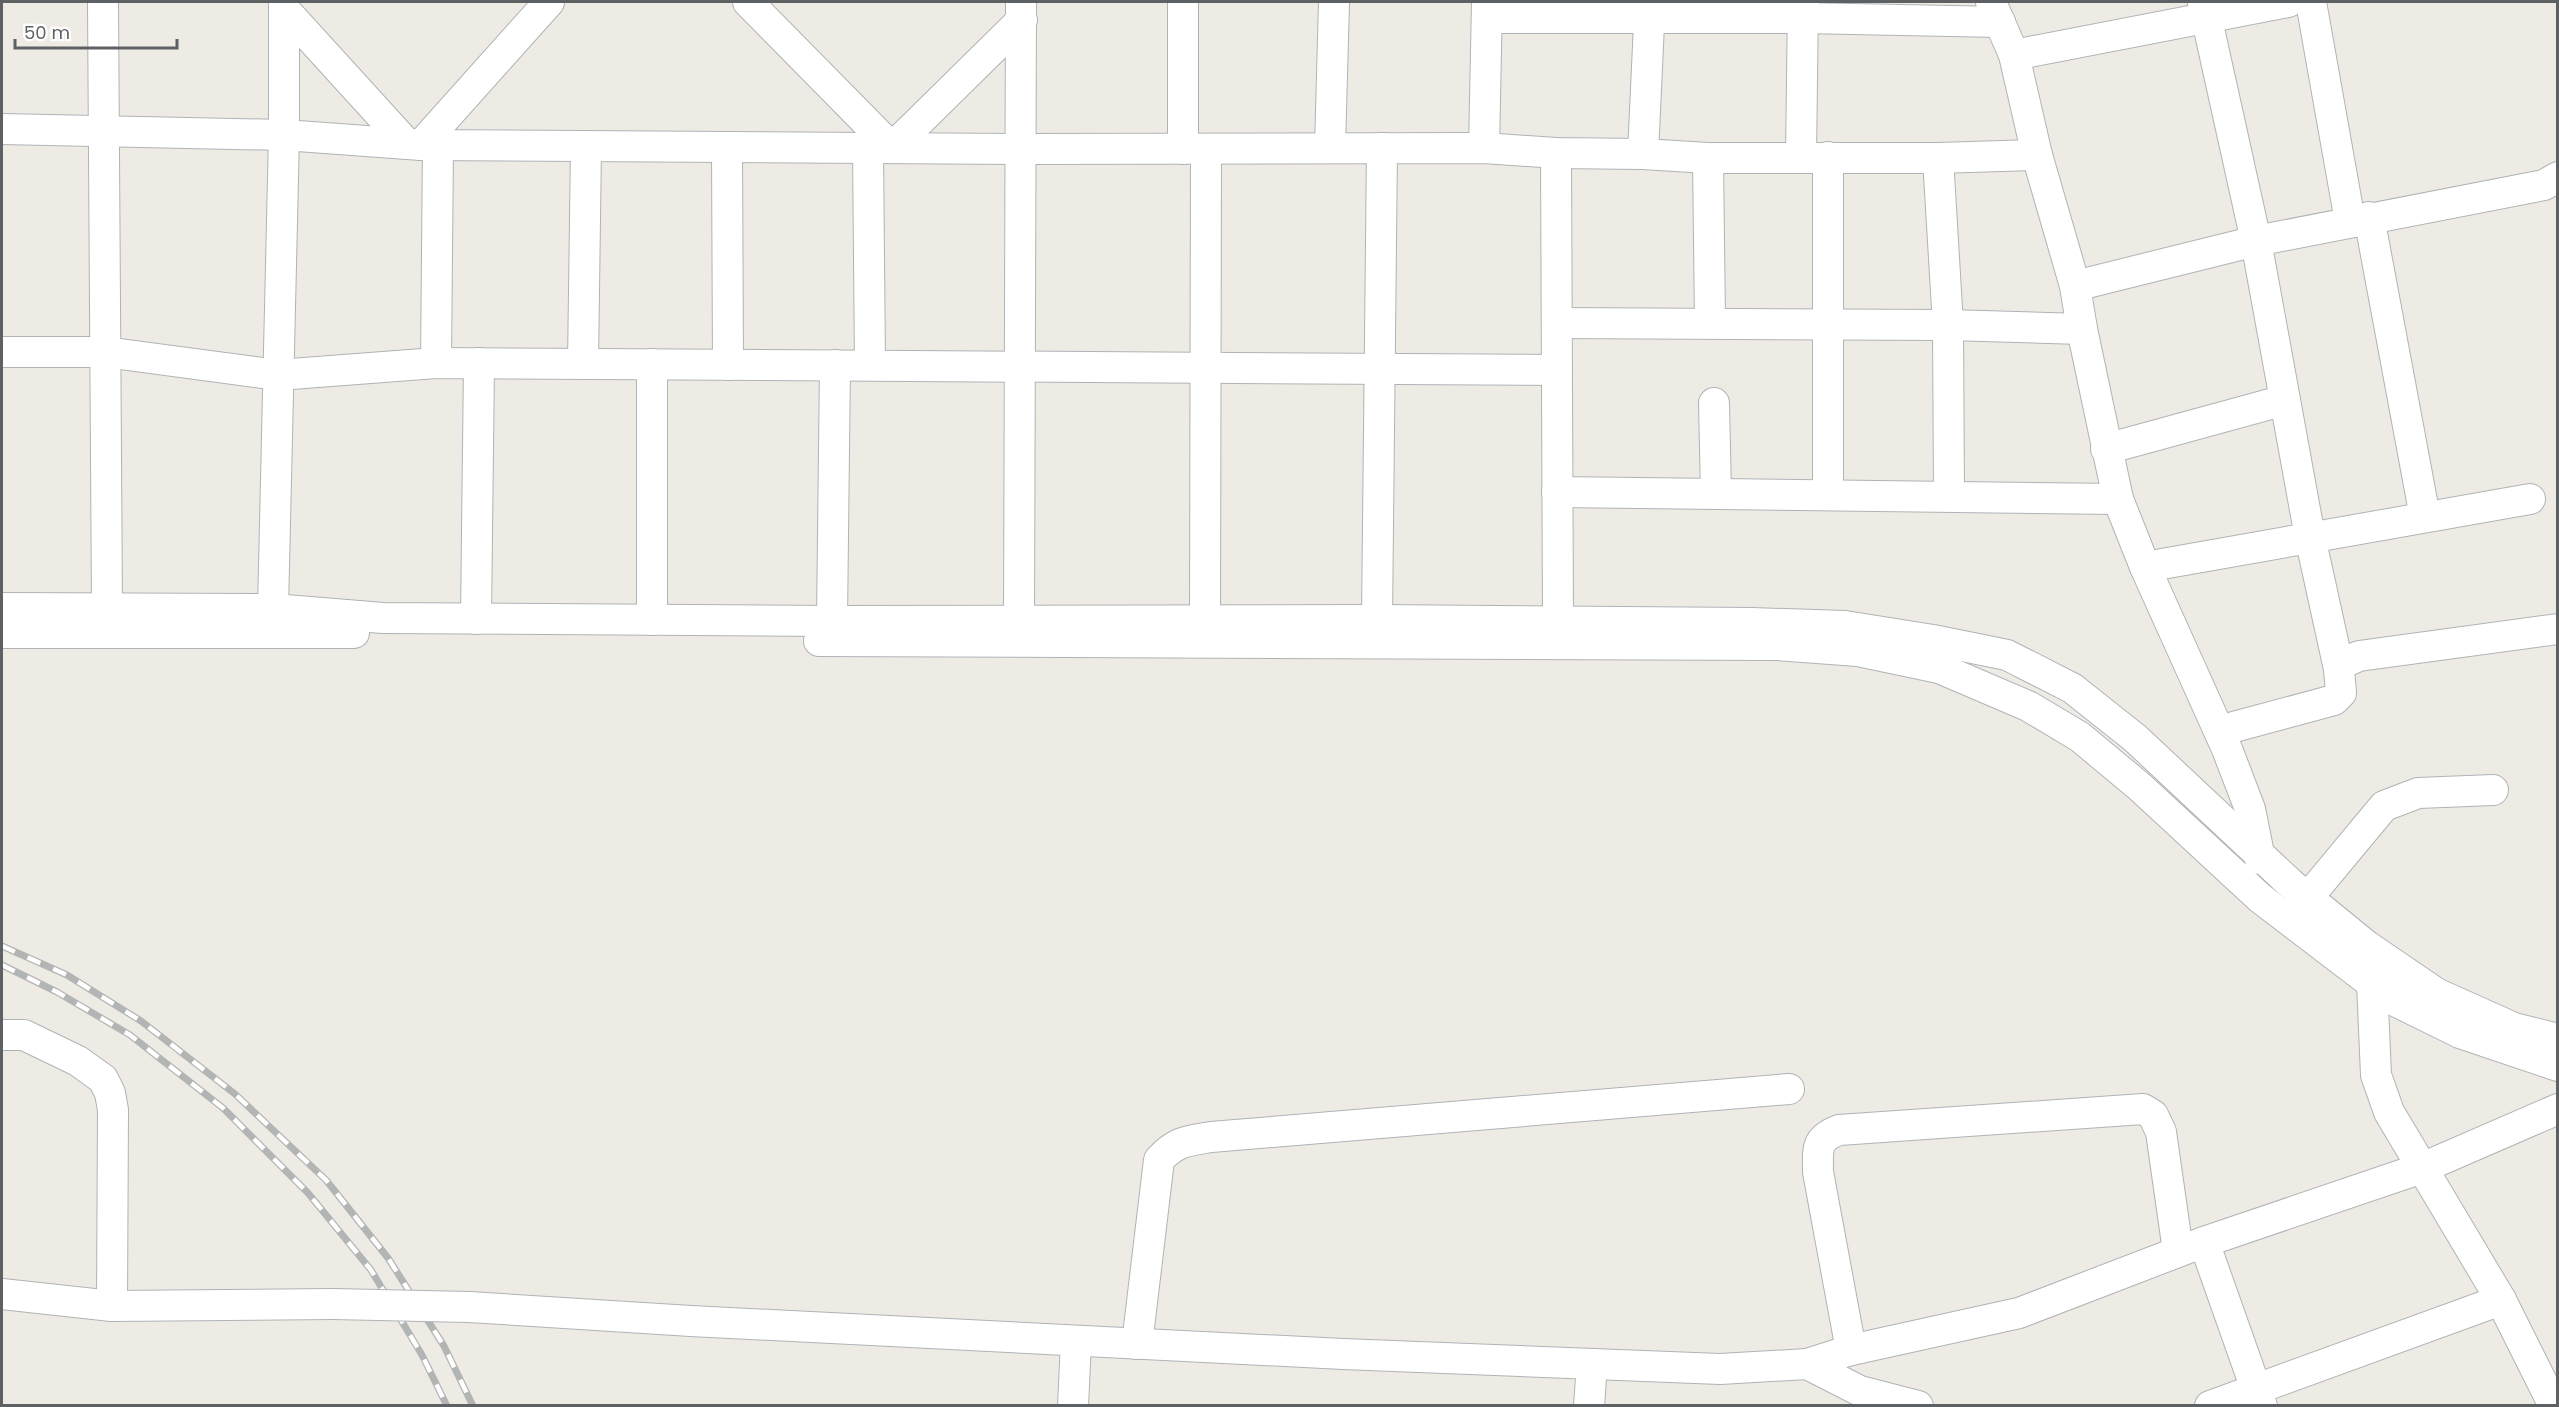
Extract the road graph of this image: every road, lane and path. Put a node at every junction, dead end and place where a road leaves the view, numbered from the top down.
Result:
1 (103, 2) edge
2 (549, 2) edge
3 (748, 2) edge
4 (1183, 2) edge
5 (1334, 2) edge
6 (2288, 2) edge
7 (2311, 2) edge
8 (284, 5) edge
9 (1020, 8) edge
10 (2204, 9) edge
11 (1487, 10) edge
12 (1650, 10) edge
13 (1803, 10) edge
14 (1995, 12) edge
15 (2014, 55) junction
16 (2, 129) edge
17 (104, 131) junction
18 (284, 135) junction
19 (422, 145) junction
20 (586, 146) junction
21 (727, 147) junction
22 (880, 148) junction
23 (1330, 148) junction
24 (1382, 148) junction
25 (1485, 148) junction
26 (1022, 149) junction
27 (1195, 149) junction
28 (1556, 153) junction
29 (1643, 154) junction
30 (2037, 155) junction
31 (1815, 157) junction
32 (1708, 158) junction
33 (1938, 158) junction
34 (2558, 177) edge
35 (2360, 219) junction
36 (2256, 241) junction
37 (2075, 286) junction
38 (1557, 323) junction
39 (1710, 323) junction
40 (1828, 324) junction
41 (1948, 325) junction
42 (2082, 329) junction
43 (2, 352) edge
44 (105, 352) junction
45 (436, 363) junction
46 (479, 363) junction
47 (582, 364) junction
48 (652, 364) junction
49 (728, 365) junction
50 (835, 365) junction
51 (870, 365) junction
52 (1021, 366) junction
53 (1205, 368) junction
54 (1380, 369) junction
55 (1557, 370) junction
56 (278, 375) junction
57 (2285, 400) junction
58 (1714, 403) dead end
59 (2106, 449) junction
60 (1557, 492) junction
61 (1716, 494) junction
62 (1828, 495) junction
63 (1949, 496) junction
64 (2118, 499) junction
65 (2530, 499) dead end
66 (2425, 517) junction
67 (2310, 537) junction
68 (2145, 567) junction
69 (2, 608) edge
70 (107, 608) junction
71 (273, 609) junction
72 (476, 619) junction
73 (652, 620) junction
74 (1205, 620) junction
75 (1377, 620) junction
76 (832, 621) junction
77 (1019, 621) junction
78 (1558, 621) junction
79 (2558, 629) edge
80 (2, 633) edge
81 (2339, 669) junction
82 (2219, 731) junction
83 (2493, 790) dead end
84 (2260, 856) junction
85 (2260, 898) junction
86 (2299, 909) junction
87 (2377, 969) junction
88 (2, 1035) edge
89 (2558, 1039) edge
90 (2558, 1066) edge
91 (1789, 1089) dead end
92 (2558, 1109) edge
93 (2422, 1168) junction
94 (2191, 1246) junction
95 (2, 1294) edge
96 (2501, 1300) junction
97 (112, 1306) junction
98 (1076, 1341) junction
99 (1137, 1344) junction
100 (1851, 1350) junction
101 (1592, 1364) junction
102 (1807, 1364) junction
103 (1849, 1395) edge
104 (2259, 1398) edge
105 (2556, 1405) edge
106 (1073, 1406) edge
107 (1589, 1406) edge
108 (1918, 1406) edge
109 (2210, 1406) edge

1 - 17 street
2 - 19 street
3 - 22 street
4 - 27 street
5 - 23 street
6 - 10 street
7 - 35 street
8 - 18 street
8 - 19 street
9 - 22 street
9 - 26 street
10 - 15 street
10 - 36 street
11 - 12 street
11 - 25 street
12 - 13 street
12 - 29 street
13 - 14 street
13 - 31 street
14 - 15 street
15 - 30 street
16 - 17 street
17 - 18 street
17 - 44 street
18 - 19 street
18 - 56 street
19 - 20 street
19 - 45 street
20 - 21 street
20 - 47 street
21 - 22 street
21 - 49 street
22 - 26 street
22 - 51 street
23 - 24 street
23 - 27 street
24 - 25 street
24 - 54 street
25 - 28 street
26 - 27 street
26 - 52 street
27 - 53 street
28 - 29 street
28 - 38 street
29 - 32 street
30 - 33 street
30 - 37 street
31 - 32 street
31 - 33 street
31 - 40 street
32 - 39 street
33 - 41 street
34 - 35 street
35 - 36 street
35 - 66 street
36 - 37 street
36 - 57 street
37 - 42 street
38 - 39 street
38 - 55 street
39 - 40 street
40 - 41 street
40 - 62 street
41 - 42 street
41 - 63 street
42 - 59 street
43 - 44 street
44 - 56 street
44 - 70 street
45 - 46 street
45 - 56 street
46 - 47 street
46 - 72 street
47 - 48 street
48 - 49 street
48 - 73 street
49 - 50 street
50 - 51 street
50 - 76 street
51 - 52 street
52 - 53 street
52 - 77 street
53 - 54 street
53 - 74 street
54 - 55 street
54 - 75 street
55 - 60 street
56 - 71 street
57 - 59 street
57 - 67 street
58 - 61 street
59 - 64 street
60 - 61 street
60 - 78 street
61 - 62 street
62 - 63 street
63 - 64 street
64 - 68 street
65 - 66 street
66 - 67 street
67 - 68 street
67 - 81 street
68 - 82 street
69 - 70 street
70 - 71 street
71 - 72 street
72 - 73 street
73 - 76 street
74 - 75 street
74 - 77 street
75 - 78 street
76 - 77 street
78 - 84 street
79 - 81 street
80 - 85 street
81 - 82 street
82 - 84 street
83 - 86 street
84 - 85 street
84 - 86 street
85 - 86 street
86 - 87 street
87 - 89 street
87 - 90 street
87 - 93 street
88 - 97 street
91 - 99 street
92 - 93 street
93 - 94 street
93 - 96 street
94 - 100 street
94 - 100 street
94 - 104 street
95 - 97 street
96 - 104 street
96 - 105 street
97 - 98 street, bridge
98 - 99 street
98 - 106 street
99 - 101 street
100 - 102 street
101 - 102 street
101 - 107 street
102 - 103 street
103 - 108 street
104 - 109 street

